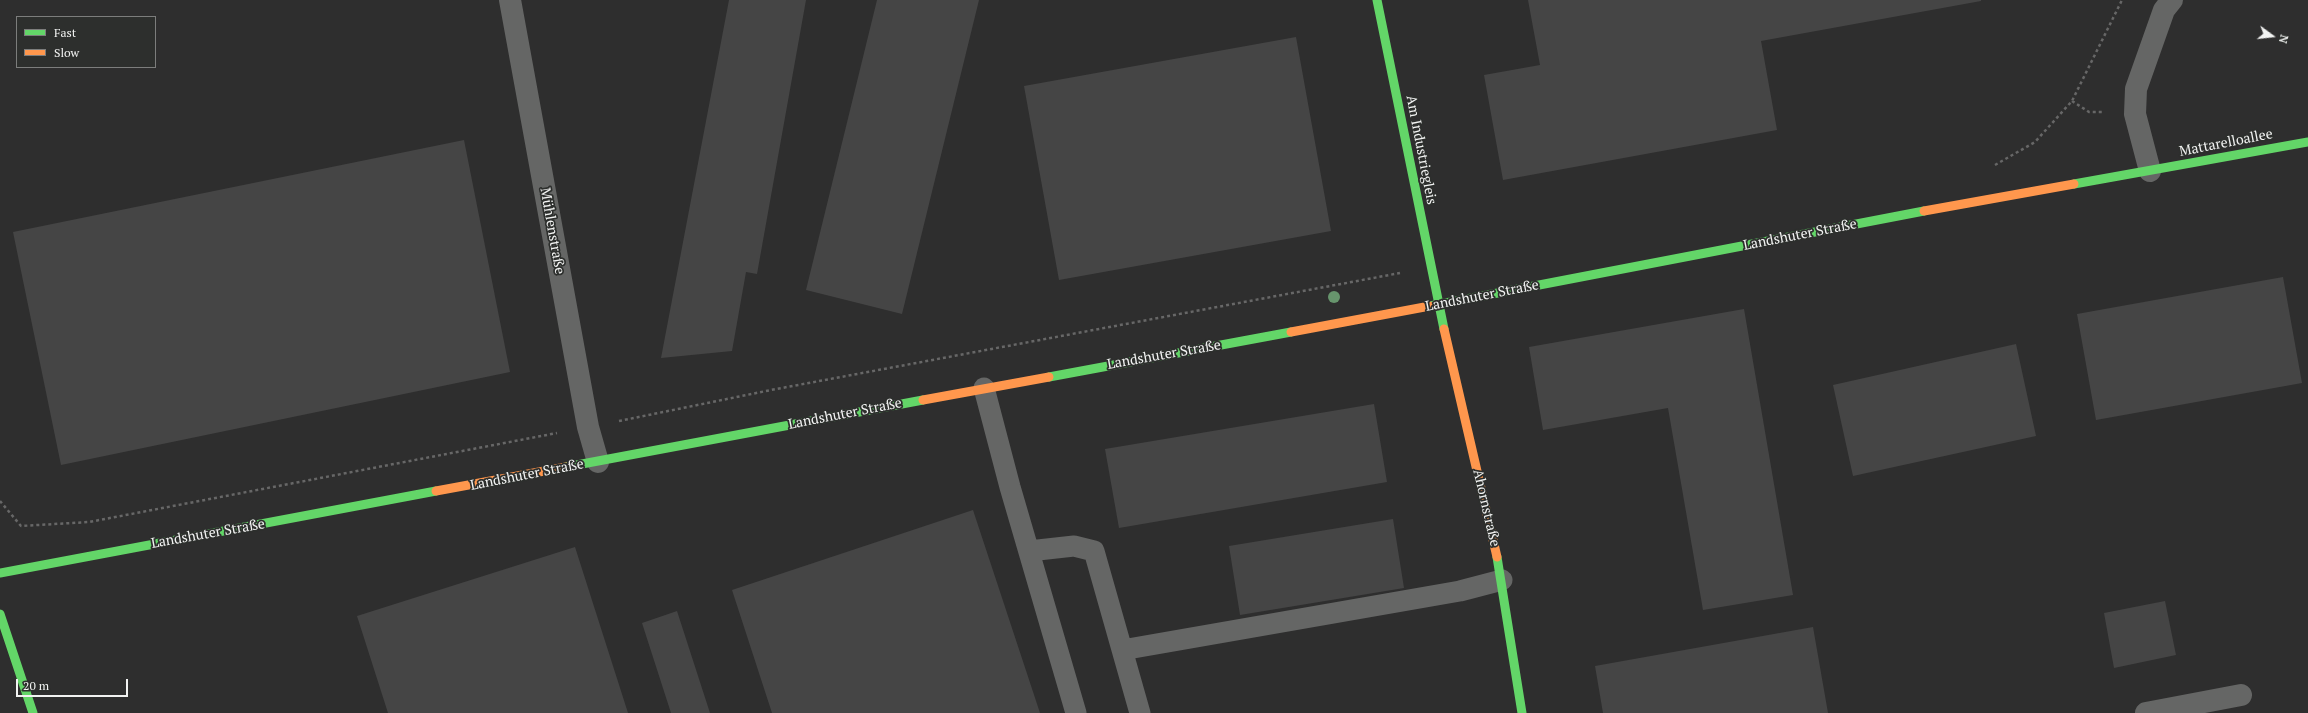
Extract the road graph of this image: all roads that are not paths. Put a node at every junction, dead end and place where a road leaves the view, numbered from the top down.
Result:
1 (510, 0) edge
2 (1377, 0) edge
3 (2172, 0) edge
4 (2308, 142) edge
5 (2150, 171) junction
6 (1439, 304) junction
7 (984, 388) junction
8 (598, 462) junction
9 (1028, 551) junction
10 (0, 573) edge
11 (1502, 580) junction
12 (0, 614) edge
13 (1122, 650) junction
14 (2241, 695) dead end
15 (33, 713) edge
16 (1076, 713) edge
17 (1140, 713) edge
18 (1522, 713) edge
19 (2146, 713) edge

1 - 8 street, Mühlenstraße
2 - 6 street, Am Industriegleis
3 - 5 street
4 - 5 street, Mattarelloallee
5 - 6 street, Landshuter Straße
6 - 7 street, Landshuter Straße
6 - 11 street, Ahornstraße
7 - 8 street, Landshuter Straße
7 - 9 lane
8 - 10 street, Landshuter Straße
9 - 13 lane
9 - 16 lane
11 - 13 lane
11 - 18 street, Ahornstraße
12 - 15 street
13 - 17 lane
14 - 19 street

